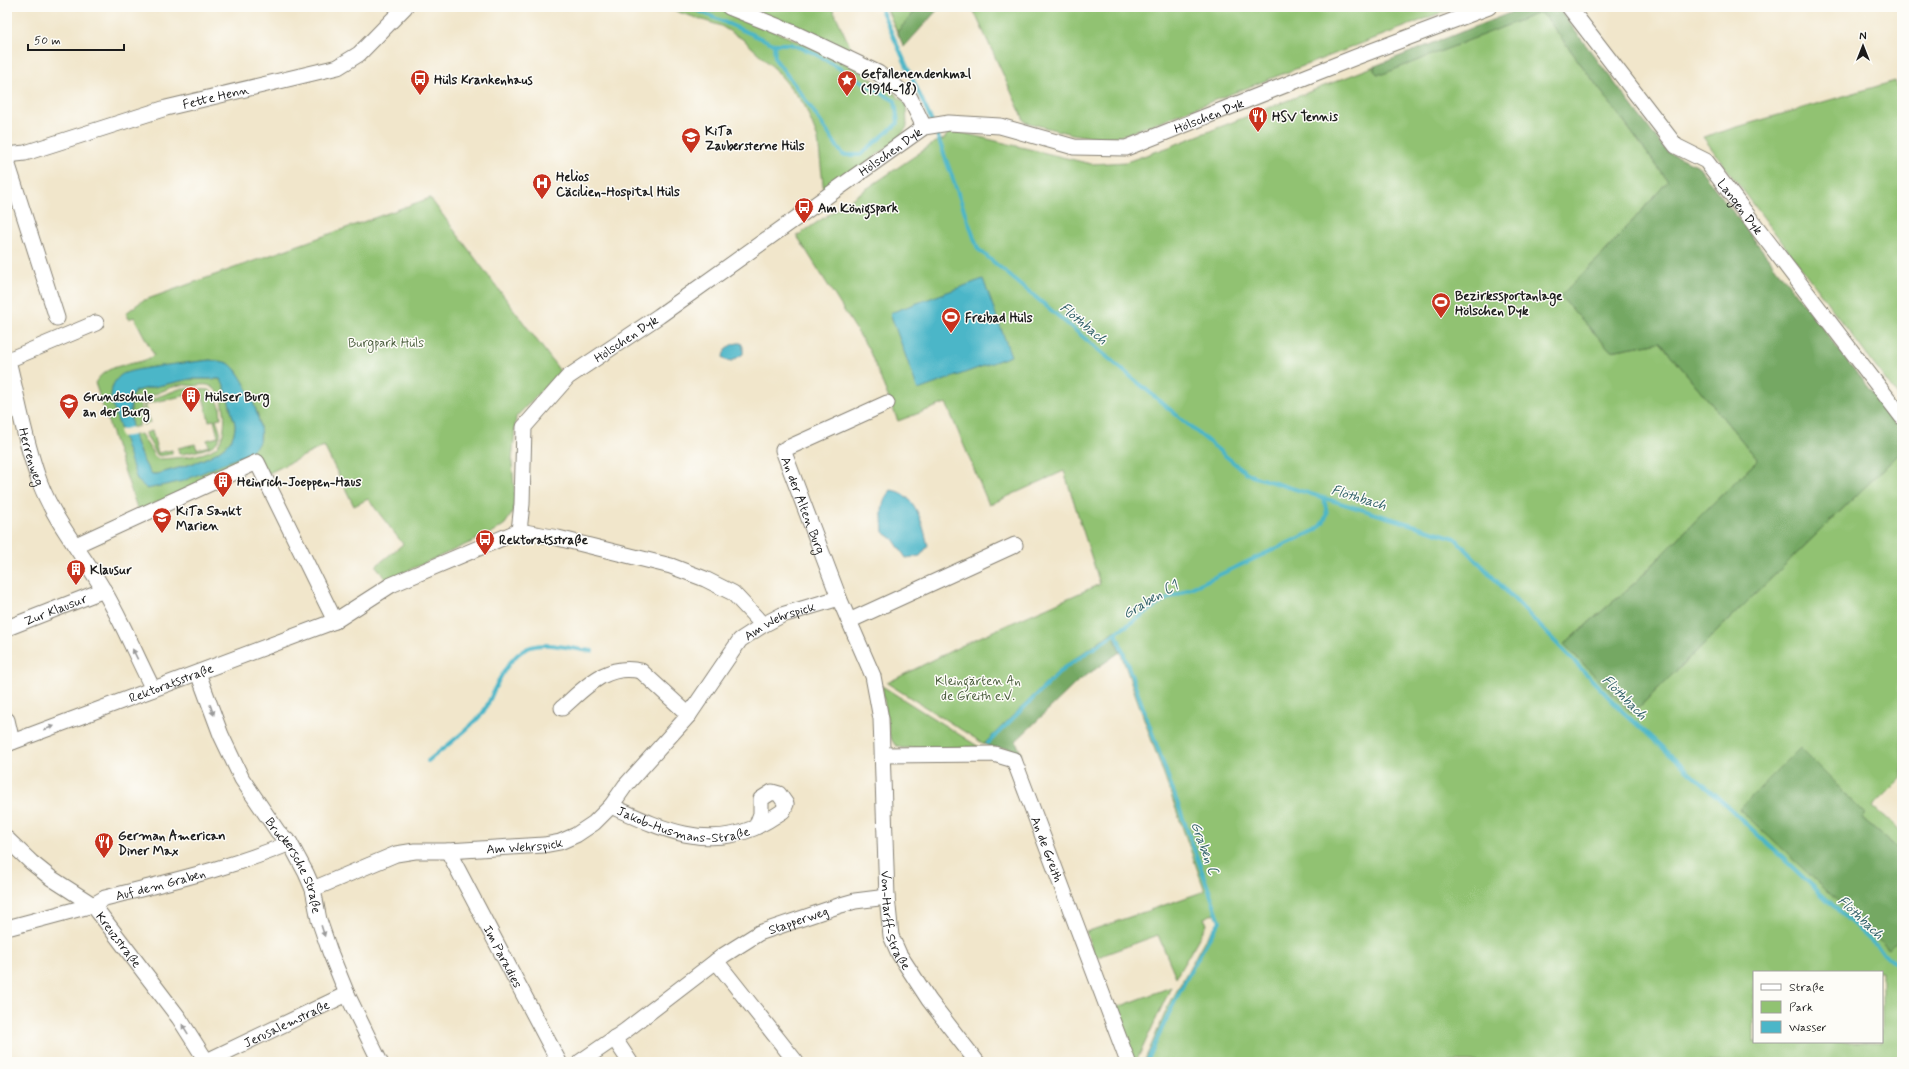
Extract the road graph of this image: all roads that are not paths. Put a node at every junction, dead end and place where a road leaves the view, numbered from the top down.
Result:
1 (405, 7) edge
2 (729, 7) edge
3 (1489, 7) edge
4 (1569, 7) edge
5 (924, 128) junction
6 (8, 155) edge
7 (57, 318) dead end
8 (96, 323) dead end
9 (887, 403) dead end
10 (1902, 417) edge
11 (519, 530) junction
12 (76, 545) junction
13 (1015, 545) dead end
14 (104, 590) junction
15 (839, 598) junction
16 (335, 621) junction
17 (849, 621) junction
18 (763, 624) junction
19 (7, 628) edge
20 (198, 673) junction
21 (153, 689) junction
22 (562, 708) dead end
23 (689, 714) junction
24 (7, 720) edge
25 (10, 743) edge
26 (883, 755) junction
27 (611, 806) junction
28 (756, 827) dead end
29 (7, 839) edge
30 (290, 843) junction
31 (448, 851) junction
32 (313, 889) junction
33 (887, 897) junction
34 (93, 905) junction
35 (7, 928) edge
36 (716, 961) junction
37 (347, 994) junction
38 (614, 1038) junction
39 (206, 1062) edge
40 (380, 1062) edge
41 (559, 1062) edge
42 (580, 1062) edge
43 (630, 1062) edge
44 (796, 1062) edge
45 (977, 1062) edge
46 (1128, 1062) edge

1 - 6 street, Fette Henn
2 - 5 street
3 - 5 street, Hölschen Dyk
4 - 10 street, Langen Dyk
5 - 11 street, Hölschen Dyk
6 - 7 street
8 - 12 street, Herrenweg
9 - 15 street, An der Alten Burg
11 - 16 street, Rektoratsstraße
11 - 18 street
12 - 14 street, Herrenweg
12 - 16 street
13 - 17 street
14 - 19 street, Zur Klausur
21 -> 14 street, Herrenweg
15 - 17 street, An der Alten Burg
15 - 18 street, Am Wehrspick
16 - 20 street, Rektoratsstraße
17 - 26 street, An der Alten Burg
18 - 23 street, Am Wehrspick
20 - 21 street, Rektoratsstraße
20 -> 30 street, Bruckersche Straße
25 -> 21 street, Rektoratsstraße
22 - 23 street
23 - 27 street, Am Wehrspick
24 - 25 street
26 - 33 street, Von-Harff-Straße
26 - 46 street, An de Greith
27 - 28 street, Jakob-Husmans-Straße
27 - 31 street, Am Wehrspick
29 - 34 street, Kreuzstraße
30 - 32 street, Bruckersche Straße
30 - 34 street, Auf dem Graben
31 - 32 street, Am Wehrspick
31 - 41 street, Im Paradies
32 -> 37 street, Bruckersche Straße
33 - 36 street, Stapperweg
33 - 45 street, Von-Harff-Straße
34 - 35 street, Auf dem Graben
39 -> 34 street, Kreuzstraße
36 - 38 street, Stapperweg
36 - 44 street
37 - 39 street, Jerusalemstraße
37 - 40 street, Bruckersche Straße
38 - 42 street, Stapperweg
38 - 43 street

